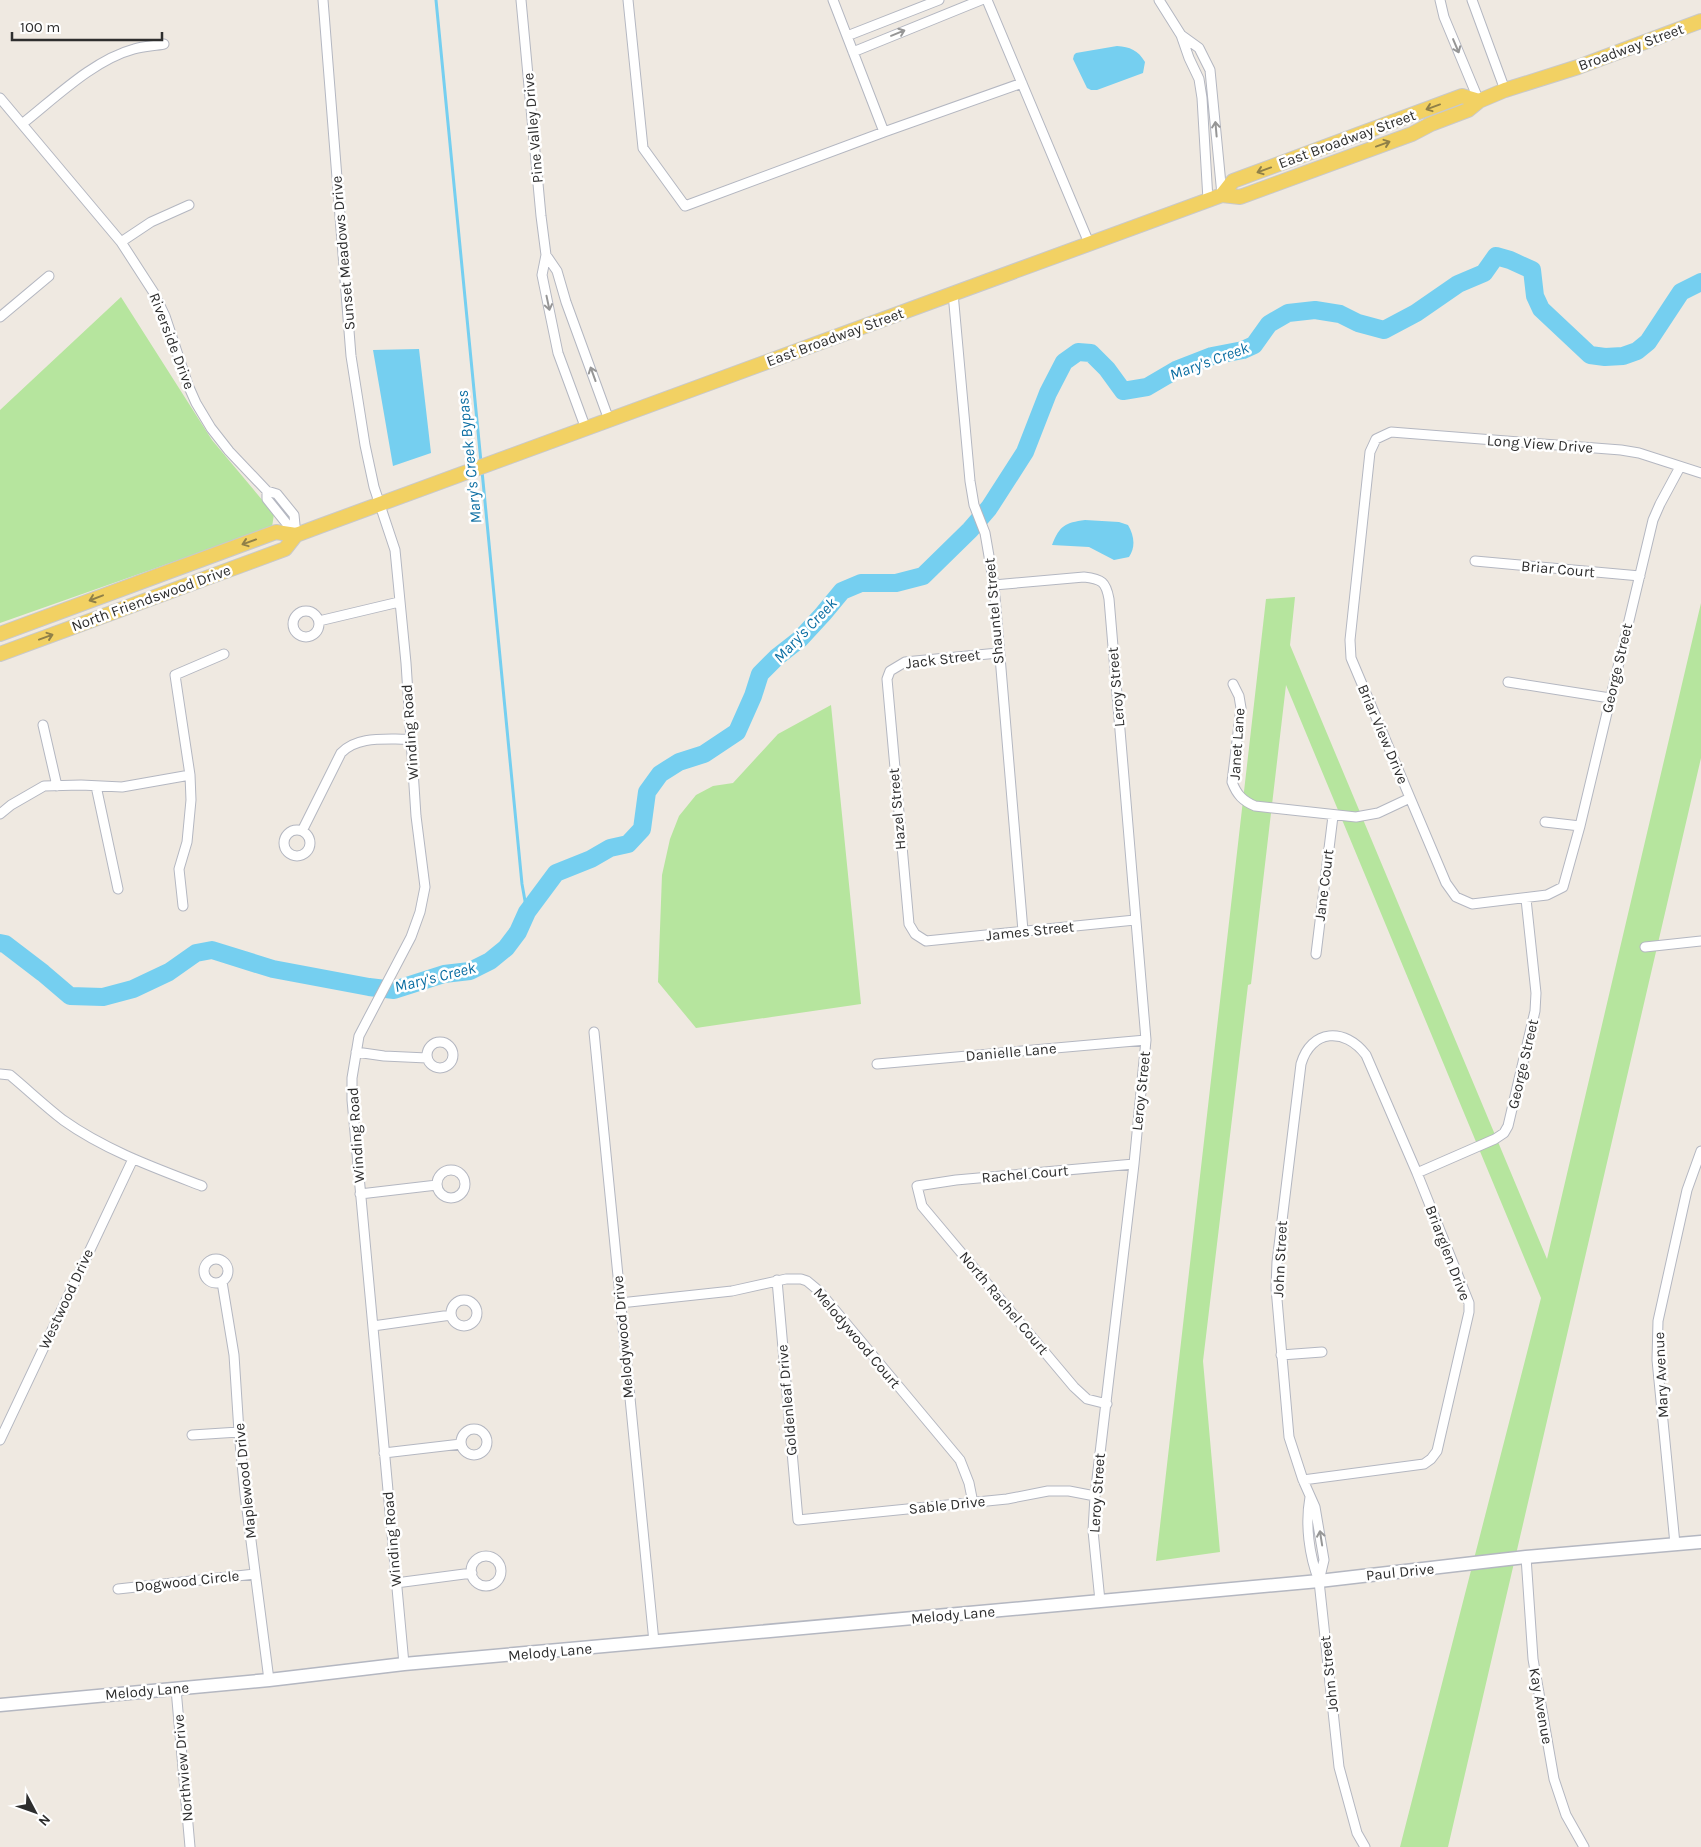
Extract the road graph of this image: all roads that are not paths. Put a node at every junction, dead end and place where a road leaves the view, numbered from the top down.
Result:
1 (323, 0) edge
2 (521, 0) edge
3 (628, 0) edge
4 (833, 0) edge
5 (939, 0) edge
6 (981, 0) edge
7 (987, 0) edge
8 (1159, 0) edge
9 (1440, 0) edge
10 (1472, 0) edge
11 (1701, 21) edge
12 (1181, 35) junction
13 (847, 36) junction
14 (164, 44) dead end
15 (853, 52) junction
16 (1562, 72) joint
17 (1022, 83) junction
18 (1505, 90) junction
19 (0, 98) edge
20 (1479, 101) junction
21 (22, 124) junction
22 (1384, 126) junction
23 (884, 132) junction
24 (1301, 175) junction
25 (1222, 194) junction
26 (1208, 200) junction
27 (189, 205) dead end
28 (121, 242) junction
29 (1089, 244) junction
30 (546, 255) junction
31 (49, 276) dead end
32 (953, 293) junction
33 (0, 317) edge
34 (609, 420) junction
35 (586, 429) junction
36 (1376, 439) joint
37 (1680, 467) junction
38 (1701, 473) edge
39 (448, 479) joint
40 (379, 504) junction
41 (296, 535) junction
42 (1475, 562) dead end
43 (1640, 576) junction
44 (994, 585) junction
45 (399, 602) junction
46 (319, 621) dead end
47 (0, 634) edge
48 (998, 653) junction
49 (0, 654) edge
50 (224, 654) dead end
51 (890, 671) joint
52 (1508, 682) dead end
53 (1233, 684) dead end
54 (1610, 698) junction
55 (43, 725) dead end
56 (411, 739) junction
57 (190, 775) junction
58 (57, 786) junction
59 (96, 786) junction
60 (1410, 798) junction
61 (0, 814) edge
62 (1333, 816) junction
63 (1545, 822) dead end
64 (1580, 826) junction
65 (302, 831) dead end
66 (1567, 874) joint
67 (118, 889) dead end
68 (1526, 899) junction
69 (183, 906) dead end
70 (1135, 920) junction
71 (1023, 931) junction
72 (1701, 940) edge
73 (926, 941) joint
74 (1646, 947) dead end
75 (1316, 954) dead end
76 (594, 1032) dead end
77 (1332, 1035) joint
78 (1146, 1040) junction
79 (356, 1052) junction
80 (427, 1058) dead end
81 (877, 1064) dead end
82 (0, 1074) edge
83 (1701, 1151) edge
84 (133, 1159) junction
85 (1134, 1164) junction
86 (1417, 1173) junction
87 (438, 1185) dead end
88 (202, 1186) dead end
89 (917, 1186) joint
90 (360, 1194) junction
91 (777, 1280) junction
92 (222, 1282) dead end
93 (620, 1303) junction
94 (452, 1315) dead end
95 (373, 1326) junction
96 (1322, 1352) dead end
97 (1281, 1355) junction
98 (1106, 1404) junction
99 (239, 1432) junction
100 (192, 1435) dead end
101 (0, 1440) edge
102 (461, 1444) dead end
103 (384, 1453) junction
104 (1303, 1480) junction
105 (1095, 1496) junction
106 (973, 1502) junction
107 (798, 1520) joint
108 (1701, 1542) edge
109 (1675, 1544) junction
110 (1526, 1557) junction
111 (472, 1573) dead end
112 (255, 1574) junction
113 (1319, 1581) junction
114 (396, 1583) junction
115 (118, 1589) dead end
116 (1100, 1601) junction
117 (654, 1642) junction
118 (404, 1664) junction
119 (269, 1680) junction
120 (176, 1688) junction
121 (0, 1705) edge
122 (190, 1847) edge
123 (1365, 1847) edge
124 (1584, 1847) edge

1 - 40 street, Sunset Meadows Drive
2 - 30 street, Pine Valley Drive
3 - 23 street
4 - 13 street
5 - 13 street
15 -> 6 street
7 - 17 street
8 - 12 street
9 -> 20 street
10 - 18 street
11 - 16 main road, Broadway Street
25 -> 12 street
12 - 26 street
13 - 15 street
14 - 21 street
15 - 23 street
16 - 18 main road, East Broadway Street
17 - 23 street
17 - 29 street
18 - 20 main road, East Broadway Street
19 - 21 street, Riverside Drive
20 -> 22 main road, East Broadway Street
24 -> 20 main road, East Broadway Street
21 - 28 street, Riverside Drive
22 - 24 main road
22 -> 25 main road, East Broadway Street
24 - 25 main road, East Broadway Street
25 - 26 main road, East Broadway Street
26 - 29 main road, East Broadway Street
27 - 28 street
28 - 41 street, Riverside Drive
29 - 32 main road, East Broadway Street
34 -> 30 street, Pine Valley Drive
30 -> 35 street, Pine Valley Drive
31 - 33 street
32 - 34 main road, East Broadway Street
32 - 44 street, Shauntel Street
34 - 35 main road, East Broadway Street
35 - 39 main road, East Broadway Street
36 - 37 street, Long View Drive
36 - 60 street, Briar View Drive
37 - 38 street, Long View Drive
37 - 43 street, George Street
39 - 40 main road, North Friendswood Drive
40 - 41 main road, North Friendswood Drive
40 - 45 street, Winding Road
41 -> 47 main road, North Friendswood Drive
49 -> 41 main road, North Friendswood Drive
42 - 43 street, Briar Court
43 - 54 street, George Street
44 - 48 street, Shauntel Street
44 - 70 street, Leroy Street
45 - 46 street
45 - 56 street, Winding Road
48 - 51 street, Jack Street
48 - 71 street, Shauntel Street
50 - 57 street
51 - 73 street, Hazel Street
52 - 54 street
53 - 62 street, Janet Lane
54 - 64 street, George Street
55 - 58 street
56 - 65 street
56 - 79 street, Winding Road
57 - 59 street
57 - 69 street
58 - 59 street
58 - 61 street
59 - 67 street
60 - 62 street, Janet Lane
60 - 68 street, Briar View Drive
62 - 75 street, Jane Court
63 - 64 street
64 - 66 street, George Street
66 - 68 street, Briar View Drive
68 - 86 street, George Street
70 - 71 street, James Street
70 - 78 street, Leroy Street
71 - 73 street, James Street
72 - 74 street
76 - 93 street, Melodywood Drive
77 - 86 street, Briarglen Drive
77 - 97 street, John Street
78 - 81 street, Danielle Lane
78 - 85 street, Leroy Street
79 - 80 street
79 - 90 street, Winding Road
82 - 84 street
83 - 109 street, Mary Avenue
84 - 88 street
84 - 101 street, Westwood Drive
85 - 89 street, Rachel Court
85 - 98 street, Leroy Street
86 - 104 street, Briarglen Drive
87 - 90 street
89 - 98 street, North Rachel Court
90 - 95 street, Winding Road
91 - 93 street, Melodywood Court
91 - 106 street, Melodywood Court
91 - 107 street, Goldenleaf Drive
92 - 99 street, Maplewood Drive
93 - 117 street, Melodywood Drive
94 - 95 street
95 - 103 street, Winding Road
96 - 97 street
97 - 104 street, John Street
98 - 105 street, Leroy Street
99 - 100 street
99 - 112 street, Maplewood Drive
102 - 103 street
103 - 114 street, Winding Road
104 - 113 street, John Street
105 - 106 street, Sable Drive
105 - 116 street, Leroy Street
106 - 107 street, Sable Drive
108 - 109 street, Paul Drive
109 - 110 street, Paul Drive
110 - 113 street, Paul Drive
110 - 124 street, Kay Avenue
111 - 114 street
112 - 115 street, Dogwood Circle
112 - 119 street, Maplewood Drive
113 - 116 street, Paul Drive
113 - 123 street, John Street
114 - 118 street, Winding Road
116 - 117 street, Melody Lane
117 - 118 street, Melody Lane
118 - 119 street, Melody Lane
119 - 120 street, Melody Lane
120 - 121 street, Melody Lane
120 - 122 street, Northview Drive

